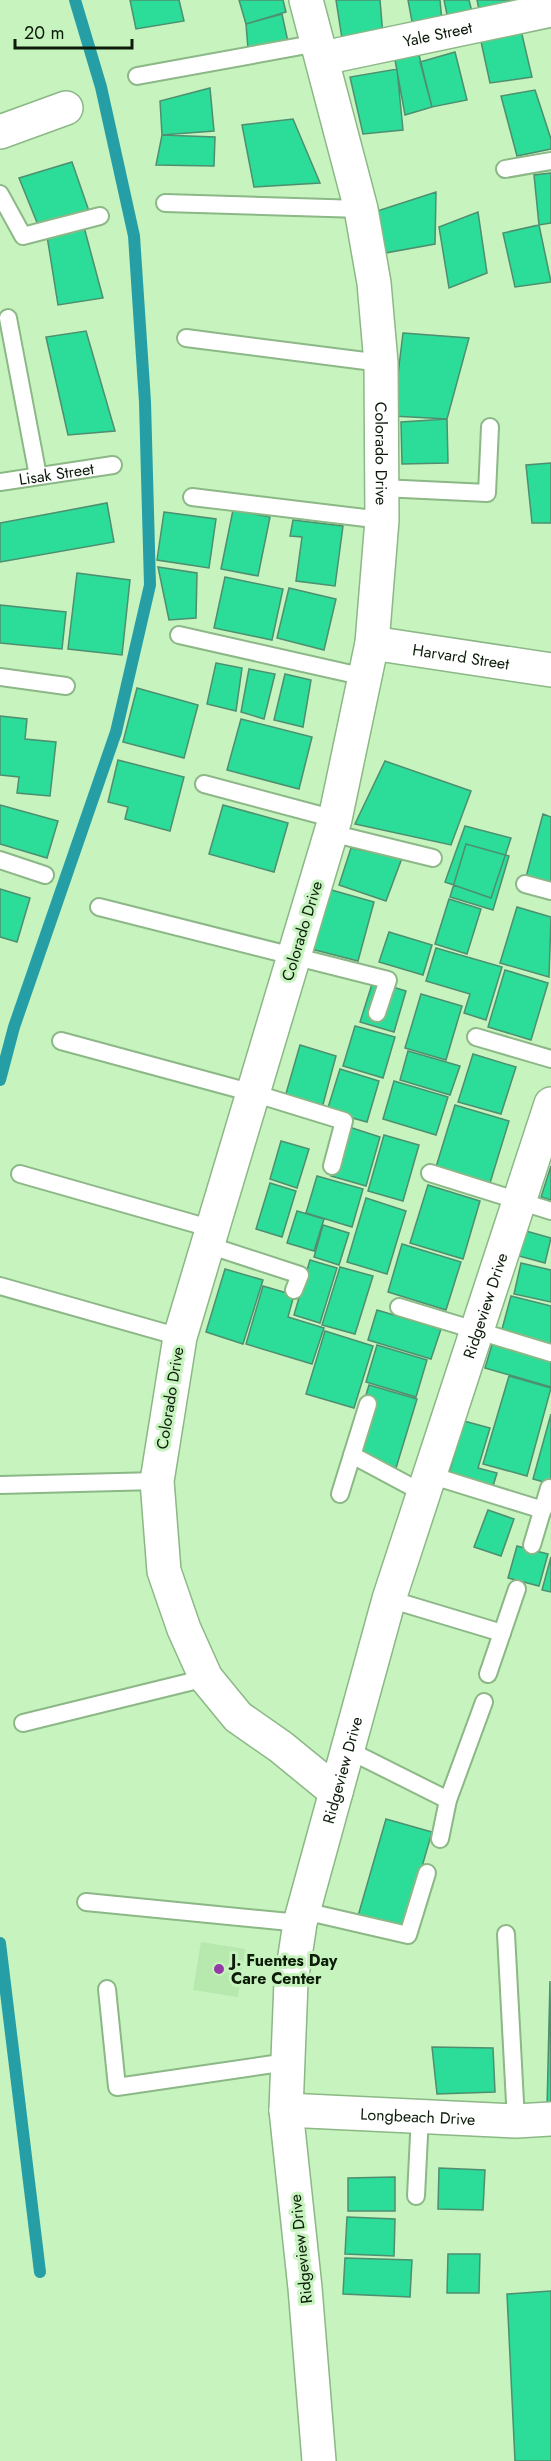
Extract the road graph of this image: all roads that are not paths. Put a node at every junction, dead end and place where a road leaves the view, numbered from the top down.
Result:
1 (306, 0) edge
2 (551, 10) edge
3 (320, 50) junction
4 (137, 76) dead end
5 (66, 108) dead end
6 (0, 132) edge
7 (551, 161) edge
8 (505, 169) dead end
9 (0, 194) edge
10 (165, 202) dead end
11 (361, 209) junction
12 (100, 216) dead end
13 (8, 318) dead end
14 (186, 338) dead end
15 (381, 363) junction
16 (490, 427) dead end
17 (113, 465) dead end
18 (38, 476) junction
19 (0, 483) edge
20 (382, 488) junction
21 (192, 497) dead end
22 (382, 520) junction
23 (179, 635) dead end
24 (372, 643) junction
25 (551, 670) edge
26 (0, 677) edge
27 (365, 677) junction
28 (66, 686) dead end
29 (204, 784) dead end
30 (333, 826) junction
31 (433, 858) dead end
32 (0, 860) edge
33 (45, 875) dead end
34 (525, 884) dead end
35 (551, 891) edge
36 (99, 907) dead end
37 (295, 957) junction
38 (377, 1013) dead end
39 (477, 1037) dead end
40 (61, 1041) dead end
41 (551, 1059) edge
42 (253, 1093) junction
43 (551, 1104) edge
44 (332, 1166) dead end
45 (430, 1173) dead end
46 (20, 1174) dead end
47 (519, 1202) junction
48 (551, 1211) edge
49 (211, 1237) junction
50 (0, 1286) edge
51 (294, 1290) dead end
52 (399, 1307) dead end
53 (478, 1330) junction
54 (180, 1337) junction
55 (551, 1353) edge
56 (368, 1404) dead end
57 (352, 1455) junction
58 (157, 1481) junction
59 (427, 1484) junction
60 (0, 1485) edge
61 (549, 1488) dead end
62 (340, 1494) dead end
63 (543, 1510) junction
64 (532, 1545) dead end
65 (517, 1589) dead end
66 (389, 1599) junction
67 (502, 1633) junction
68 (488, 1674) dead end
69 (206, 1678) junction
70 (484, 1702) dead end
71 (23, 1723) dead end
72 (346, 1749) junction
73 (336, 1792) junction
74 (448, 1800) junction
75 (440, 1839) dead end
76 (427, 1873) dead end
77 (86, 1902) dead end
78 (302, 1917) junction
79 (506, 1934) dead end
80 (107, 1989) dead end
81 (287, 2062) junction
82 (286, 2110) junction
83 (420, 2115) junction
84 (551, 2119) edge
85 (516, 2121) junction
86 (416, 2196) dead end
87 (319, 2461) edge

1 - 3 street, Colorado Drive
2 - 3 street, Yale Street
3 - 4 lane
3 - 11 street, Colorado Drive
5 - 6 street
7 - 8 lane
9 - 12 lane
10 - 11 lane
11 - 15 street, Colorado Drive
13 - 18 lane
14 - 15 lane
15 - 20 street, Colorado Drive
16 - 20 lane
17 - 18 lane, Lisak Street
18 - 19 lane, Lisak Street
20 - 22 street, Colorado Drive
21 - 22 lane
22 - 24 street, Colorado Drive
23 - 27 lane
24 - 25 street, Harvard Street
24 - 27 street, Colorado Drive
26 - 28 lane
27 - 30 street, Colorado Drive
29 - 30 lane
30 - 31 lane
30 - 37 street, Colorado Drive
32 - 33 lane
34 - 35 lane
36 - 37 lane
37 - 38 lane
37 - 42 street, Colorado Drive
39 - 41 lane
40 - 42 lane
42 - 44 lane
42 - 49 street, Colorado Drive
43 - 47 street, Ridgeview Drive
45 - 47 lane
46 - 49 lane
47 - 48 lane
47 - 53 street, Ridgeview Drive
49 - 51 lane
49 - 54 street, Colorado Drive
50 - 54 lane
52 - 53 lane
53 - 55 lane
53 - 59 street, Ridgeview Drive
54 - 58 street, Colorado Drive
56 - 57 lane
57 - 59 lane
57 - 62 lane
58 - 60 lane
58 - 69 street, Colorado Drive
59 - 63 lane
59 - 66 street, Ridgeview Drive
61 - 63 lane
63 - 64 lane
65 - 67 lane
66 - 67 lane
66 - 72 street, Ridgeview Drive
67 - 68 lane
69 - 71 lane
69 - 73 street, Colorado Drive
70 - 74 lane
72 - 73 street, Ridgeview Drive
72 - 74 lane
73 - 78 street, Ridgeview Drive
74 - 75 lane
76 - 78 lane
77 - 78 lane
78 - 81 street, Ridgeview Drive
79 - 85 lane
80 - 81 lane
81 - 82 street, Ridgeview Drive
82 - 83 street, Longbeach Drive
82 - 87 street, Ridgeview Drive
83 - 85 street, Longbeach Drive
83 - 86 lane
84 - 85 street, Longbeach Drive

